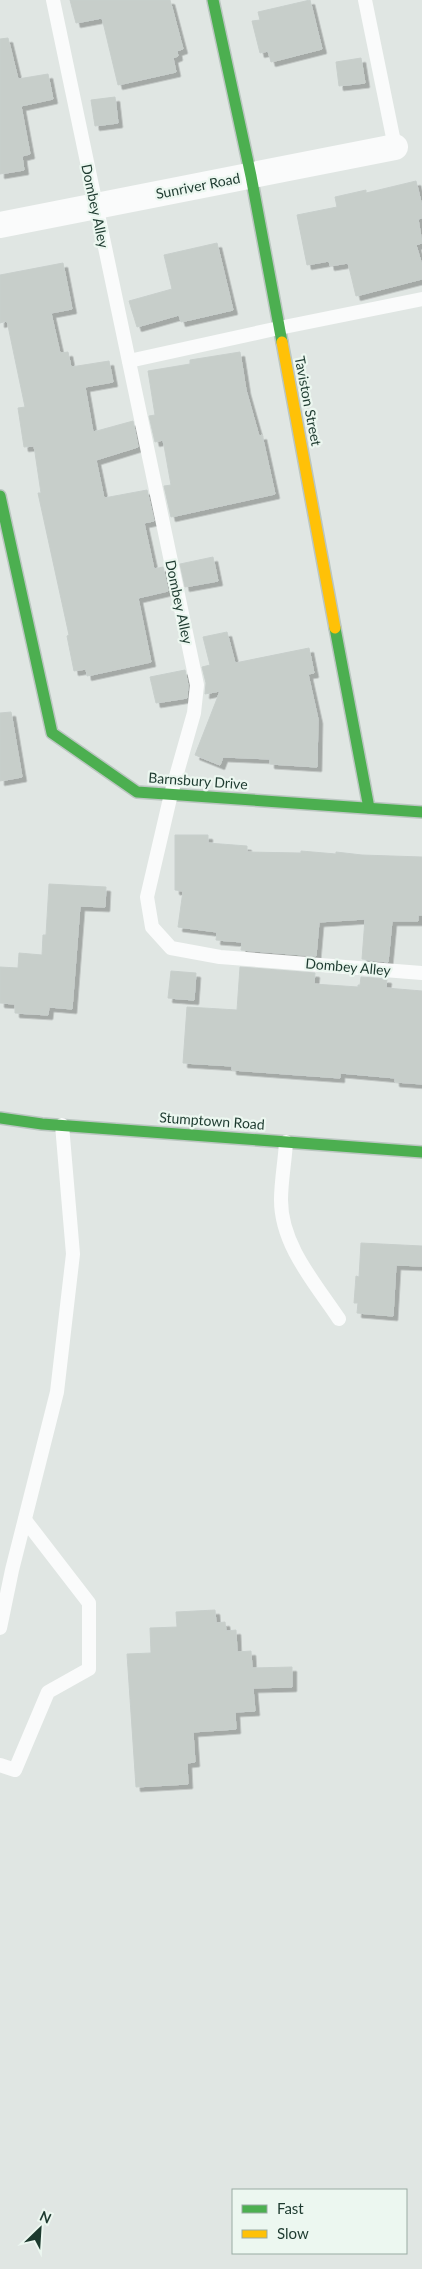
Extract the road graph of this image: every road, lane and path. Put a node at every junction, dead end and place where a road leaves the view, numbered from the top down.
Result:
1 (53, 0) edge
2 (213, 0) edge
3 (365, 0) edge
4 (396, 147) joint
5 (251, 176) junction
6 (95, 207) junction
7 (0, 225) edge
8 (422, 299) edge
9 (279, 328) junction
10 (129, 361) junction
11 (0, 496) edge
12 (171, 794) junction
13 (369, 808) junction
14 (422, 812) edge
15 (422, 974) edge
16 (0, 1118) edge
17 (62, 1125) junction
18 (286, 1142) junction
19 (422, 1152) edge
20 (339, 1319) dead end
21 (25, 1520) junction
22 (0, 1628) edge
23 (0, 1765) edge

1 - 6 lane, Dombey Alley
2 - 5 street, Taviston Street
3 - 4 lane
4 - 5 street, Sunriver Road
5 - 6 street, Sunriver Road
5 - 9 street, Taviston Street
6 - 7 street, Sunriver Road
6 - 10 lane, Dombey Alley
8 - 9 lane
9 - 10 lane
9 - 13 street, Taviston Street
10 - 12 lane, Dombey Alley
11 - 12 street, Barnsbury Drive
12 - 13 street, Barnsbury Drive
12 - 15 lane, Dombey Alley
13 - 14 street, Barnsbury Drive
16 - 17 street, Stumptown Road
17 - 18 street, Stumptown Road
17 - 21 lane
18 - 19 street, Stumptown Road
18 - 20 lane
21 - 22 lane
21 - 23 lane

